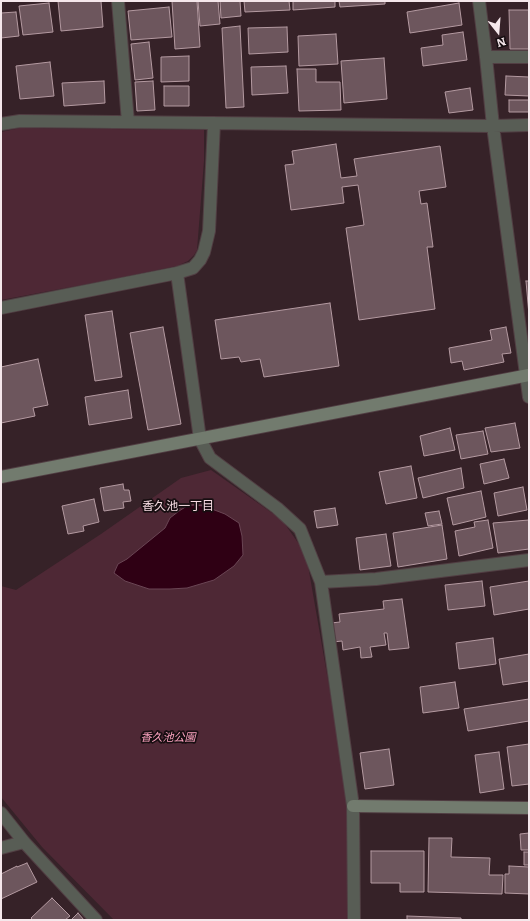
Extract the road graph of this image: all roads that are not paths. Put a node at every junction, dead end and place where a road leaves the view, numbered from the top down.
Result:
1 (118, 1) edge
2 (479, 1) edge
3 (486, 57) junction
4 (529, 57) edge
5 (128, 122) junction
6 (214, 123) junction
7 (1, 124) edge
8 (529, 125) edge
9 (493, 126) junction
10 (177, 273) junction
11 (1, 308) edge
12 (528, 376) edge
13 (529, 397) edge
14 (200, 439) junction
15 (1, 477) edge
16 (529, 560) edge
17 (321, 582) junction
18 (353, 806) junction
19 (529, 808) edge
20 (1, 812) edge
21 (24, 842) junction
22 (1, 848) edge
23 (96, 920) edge
24 (354, 920) edge

1 - 5 street
2 - 3 street
3 - 4 street
3 - 9 street
5 - 6 street
5 - 7 street
6 - 9 street
6 - 10 street
8 - 9 street
9 - 12 street
10 - 11 street
10 - 14 street
12 - 13 street
12 - 14 street
14 - 15 street
14 - 17 street
16 - 17 street
17 - 18 street
18 - 19 street
18 - 24 street
20 - 21 street
21 - 22 street
21 - 23 street

